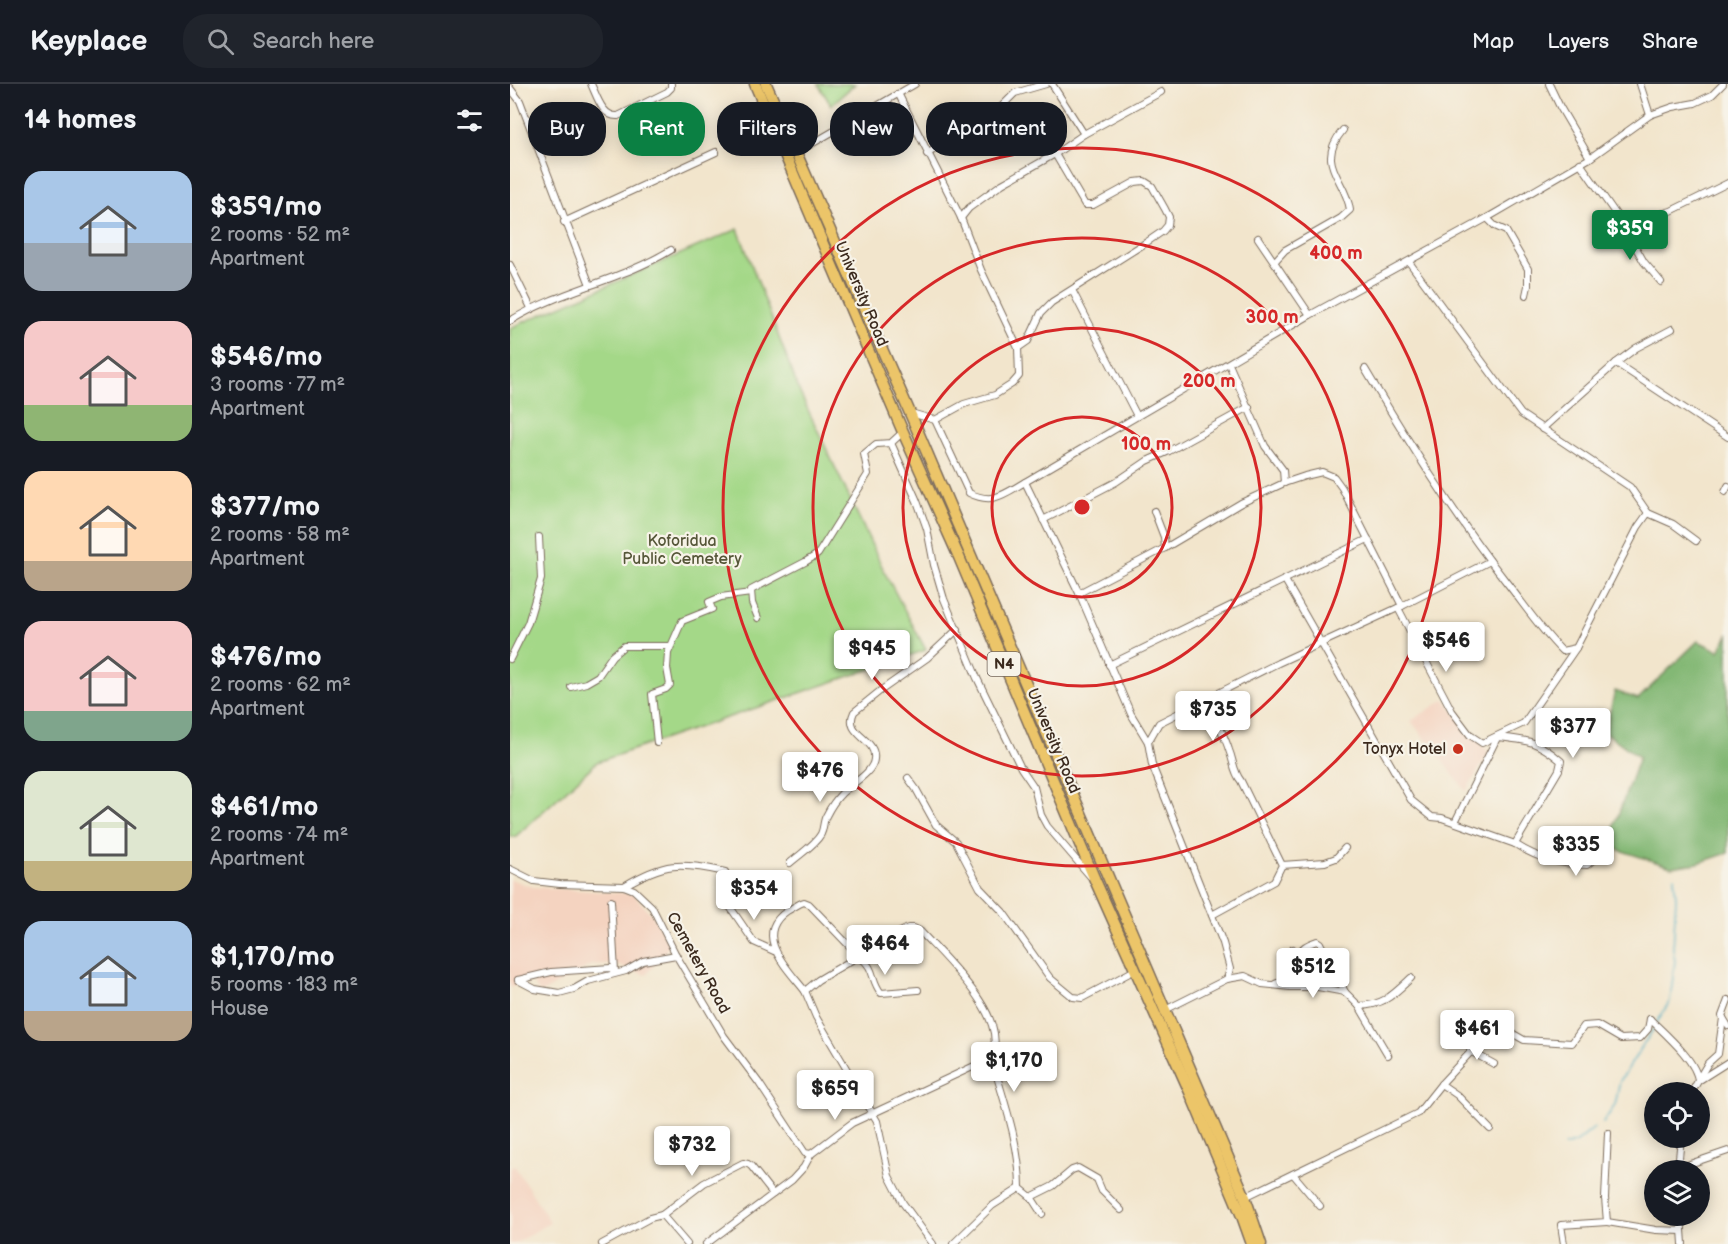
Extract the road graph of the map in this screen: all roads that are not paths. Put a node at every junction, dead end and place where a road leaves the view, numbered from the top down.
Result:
1 (591, 84) edge
2 (671, 84) edge
3 (755, 84) edge
4 (766, 84) edge
5 (915, 84) edge
6 (1046, 84) edge
7 (1052, 84) edge
8 (1549, 84) edge
9 (1640, 84) edge
10 (1723, 84) edge
11 (510, 88) edge
12 (1161, 92) dead end
13 (899, 95) junction
14 (774, 102) edge
15 (1006, 102) edge
16 (1650, 115) junction
17 (1343, 130) dead end
18 (1084, 134) junction
19 (818, 141) edge
20 (1067, 146) edge
21 (716, 152) dead end
22 (926, 152) edge
23 (797, 156) edge
24 (928, 156) edge
25 (1051, 156) edge
26 (1056, 156) edge
27 (1590, 158) junction
28 (1580, 163) junction
29 (1728, 183) edge
30 (961, 218) junction
31 (1487, 218) junction
32 (564, 222) junction
33 (1622, 223) junction
34 (1258, 238) dead end
35 (671, 250) dead end
36 (1275, 261) junction
37 (1409, 262) junction
38 (510, 265) edge
39 (1661, 282) dead end
40 (590, 285) junction
41 (1072, 290) junction
42 (1526, 295) dead end
43 (531, 308) junction
44 (1310, 315) junction
45 (510, 321) edge
46 (1672, 328) dead end
47 (1018, 348) junction
48 (1616, 363) junction
49 (1229, 364) junction
50 (1365, 369) dead end
51 (1249, 407) junction
52 (910, 413) junction
53 (1137, 416) junction
54 (935, 420) junction
55 (1542, 429) junction
56 (903, 432) junction
57 (1728, 437) edge
58 (891, 443) junction
59 (1025, 482) junction
60 (1284, 483) junction
61 (1154, 511) dead end
62 (1648, 513) junction
63 (1043, 520) junction
64 (539, 537) dead end
65 (1368, 539) junction
66 (1696, 541) dead end
67 (1165, 548) junction
68 (1490, 561) junction
69 (1285, 580) junction
70 (751, 593) junction
71 (1079, 593) junction
72 (1400, 607) junction
73 (758, 618) dead end
74 (958, 629) junction
75 (1322, 644) junction
76 (670, 646) junction
77 (1576, 648) junction
78 (510, 659) edge
79 (1109, 665) junction
80 (571, 687) dead end
81 (1214, 696) junction
82 (1497, 737) junction
83 (657, 742) dead end
84 (1148, 742) junction
85 (908, 778) dead end
86 (1455, 822) junction
87 (1595, 833) dead end
88 (1515, 844) junction
89 (1346, 848) dead end
90 (790, 863) dead end
91 (1282, 865) junction
92 (510, 869) edge
93 (725, 872) dead end
94 (1095, 880) junction
95 (624, 886) junction
96 (611, 901) dead end
97 (726, 901) dead end
98 (1212, 915) junction
99 (1293, 949) dead end
100 (774, 951) junction
101 (676, 954) junction
102 (860, 957) junction
103 (1297, 957) junction
104 (1135, 970) junction
105 (615, 973) junction
106 (1294, 976) junction
107 (1411, 978) dead end
108 (1227, 979) junction
109 (1272, 985) junction
110 (1290, 987) junction
111 (918, 990) dead end
112 (805, 991) junction
113 (1345, 992) junction
114 (1728, 1000) edge
115 (1359, 1006) junction
116 (1165, 1010) junction
117 (1723, 1018) junction
118 (1728, 1026) edge
119 (1470, 1051) junction
120 (1388, 1055) dead end
121 (991, 1056) junction
122 (1728, 1062) edge
123 (1494, 1064) dead end
124 (1698, 1081) junction
125 (1441, 1084) junction
126 (873, 1113) junction
127 (1490, 1129) dead end
128 (1608, 1133) dead end
129 (1728, 1151) edge
130 (811, 1154) junction
131 (1703, 1160) edge
132 (1293, 1174) junction
133 (1020, 1188) junction
134 (773, 1194) junction
135 (1031, 1197) junction
136 (1245, 1197) junction
137 (1320, 1206) dead end
138 (1121, 1210) dead end
139 (1042, 1214) dead end
140 (662, 1215) junction
141 (1607, 1222) junction
142 (1682, 1226) edge
143 (1682, 1231) junction
144 (602, 1244) edge
145 (687, 1244) edge
146 (706, 1244) edge
147 (933, 1244) edge
148 (953, 1244) edge
149 (1252, 1244) edge
150 (1261, 1244) edge
151 (1564, 1244) edge
152 (1683, 1244) edge

1 - 2 street
3 - 56 highway, University Road / N4
4 - 14 highway, University Road / N4
5 - 13 street
6 - 15 street
7 - 18 street
8 - 27 street
9 - 16 street
10 - 16 street
11 - 32 street
12 - 18 street
13 - 19 street
13 - 22 street
16 - 27 street
17 - 36 street
18 - 20 street
21 - 32 street
23 - 52 highway, University Road / N4
24 - 30 street
25 - 30 street
26 - 41 street
27 - 28 street
28 - 31 street
28 - 33 street
29 - 33 street
30 - 47 street
31 - 37 street
31 - 42 street
32 - 40 street
33 - 39 street
34 - 36 street
35 - 40 street
36 - 44 street
37 - 44 street
37 - 55 street
38 - 43 street
40 - 43 street
41 - 47 street
41 - 53 street
43 - 45 street
44 - 49 street
46 - 48 street
47 - 54 street
48 - 55 street
48 - 57 street
49 - 51 street
49 - 53 street
50 - 68 street
51 - 60 street
51 - 63 street
52 - 54 street
52 - 116 highway, University Road / N4
53 - 59 street
54 - 59 street
55 - 62 street
56 - 58 street
56 - 94 highway, University Road / N4
58 - 70 street
58 - 74 street
59 - 63 street
60 - 65 street
60 - 67 street
61 - 67 street
62 - 66 street
62 - 77 street
63 - 71 street
64 - 78 street
65 - 69 street
65 - 72 street
67 - 71 street
68 - 72 street
68 - 77 street
69 - 75 street
69 - 79 street
70 - 73 street
70 - 76 street
71 - 79 street
72 - 75 street
72 - 82 street
74 - 90 street
74 - 94 street
75 - 81 street
75 - 86 street
76 - 80 street
76 - 83 street
77 - 82 street
79 - 84 street
81 - 84 street
81 - 91 street
82 - 86 street
82 - 88 street
84 - 98 street
85 - 104 street
86 - 88 street
87 - 88 street
89 - 91 street
91 - 98 street
92 - 95 street
93 - 95 street
94 - 104 highway, University Road / N4
95 - 101 street, Cemetery Road
96 - 105 street
97 - 100 street
98 - 108 street
99 - 103 street
100 - 102 street
100 - 112 street
101 - 105 street
101 - 130 street, Cemetery Road
102 - 111 street
102 - 112 street
102 - 121 street
103 - 106 street
103 - 113 street
104 - 149 highway, University Road / N4
105 - 105 street
106 - 109 street
106 - 110 street
107 - 115 street
108 - 109 street
108 - 116 street
109 - 110 street
110 - 113 street
112 - 126 street
113 - 115 street
114 - 117 street
115 - 120 street
116 - 136 highway, University Road / N4
117 - 118 street
117 - 124 street
119 - 123 street
119 - 124 street
119 - 125 street
121 - 126 street
121 - 133 street
122 - 124 street
125 - 127 street
125 - 132 street
126 - 130 street
126 - 147 street
128 - 141 street
129 - 131 street
130 - 134 street
132 - 136 street
132 - 137 street
133 - 135 street
133 - 148 street
134 - 140 street
134 - 146 street
135 - 138 street
135 - 139 street
136 - 150 highway, University Road / N4
140 - 144 street
140 - 145 street
141 - 143 street
141 - 151 street
142 - 143 street
143 - 152 street

